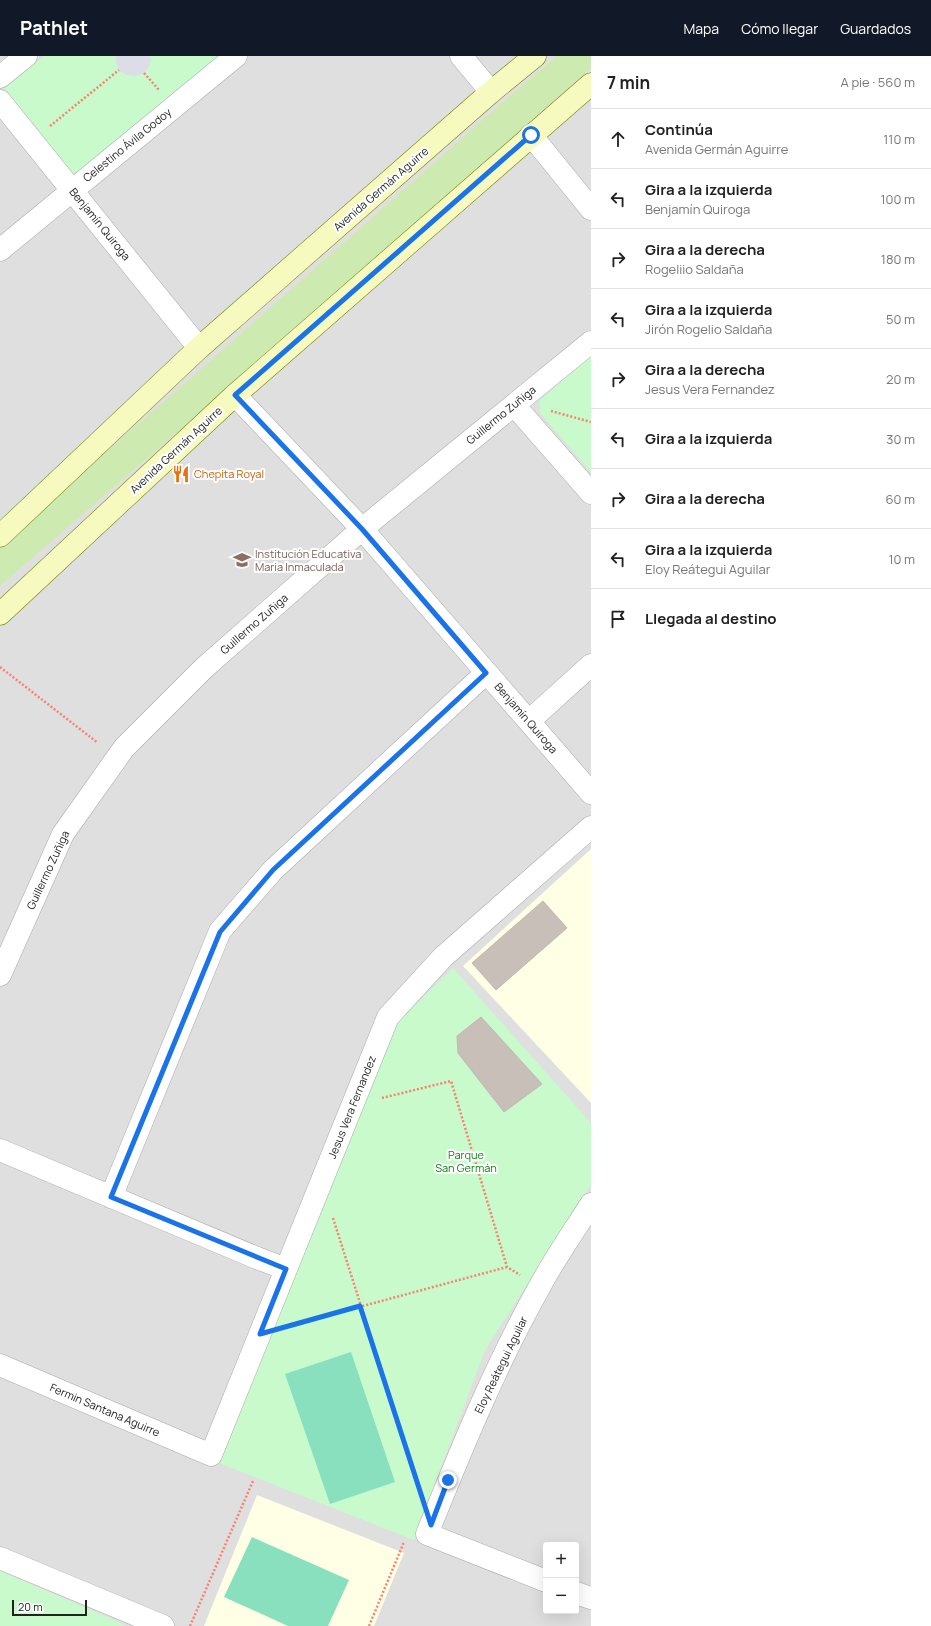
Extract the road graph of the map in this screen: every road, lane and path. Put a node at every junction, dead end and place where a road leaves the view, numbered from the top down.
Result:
1 (26, 56) edge
2 (236, 56) edge
3 (461, 56) edge
4 (535, 56) edge
5 (119, 70) dead end
6 (144, 73) dead end
7 (0, 77) edge
8 (591, 84) edge
9 (491, 92) junction
10 (163, 95) dead end
11 (0, 101) edge
12 (46, 130) dead end
13 (531, 135) junction
14 (73, 190) junction
15 (591, 209) edge
16 (0, 250) edge
17 (591, 342) edge
18 (199, 348) junction
19 (235, 395) junction
20 (514, 405) junction
21 (591, 493) edge
22 (362, 529) junction
23 (0, 536) edge
24 (0, 614) edge
25 (591, 665) edge
26 (0, 666) edge
27 (486, 673) junction
28 (529, 721) junction
29 (118, 758) junction
30 (591, 793) edge
31 (591, 827) edge
32 (0, 975) edge
33 (353, 1105) junction
34 (0, 1150) edge
35 (321, 1183) junction
36 (111, 1197) junction
37 (591, 1204) edge
38 (507, 1267) junction
39 (286, 1269) junction
40 (540, 1286) junction
41 (360, 1306) junction
42 (260, 1334) junction
43 (0, 1365) edge
44 (211, 1455) joint
45 (253, 1481) dead end
46 (429, 1530) junction
47 (405, 1540) dead end
48 (0, 1558) edge
49 (543, 1580) edge
50 (579, 1594) edge
51 (591, 1598) edge
52 (163, 1626) edge
53 (190, 1626) edge
54 (369, 1626) edge

1 - 7 street
2 - 14 street, Celestino Ávila Godoy
3 - 9 street
4 - 9 main road, Avenida Germán Aguirre
5 - 12 path
6 - 10 path
8 - 13 main road, Avenida Germán Aguirre
9 - 18 main road, Avenida Germán Aguirre
11 - 14 street, Benjamín Quiroga
13 - 15 street
13 - 19 main road, Avenida Germán Aguirre
14 - 16 street, Celestino Ávila Godoy
14 - 18 street, Benjamín Quiroga
17 - 20 street, Guillermo Zuñiga
18 - 23 main road, Avenida Germán Aguirre
19 - 22 street, Benjamín Quiroga
19 - 24 main road, Avenida Germán Aguirre
20 - 21 street
20 - 22 street, Guillermo Zuñiga
22 - 27 street, Benjamín Quiroga
22 - 29 street, Guillermo Zuñiga
25 - 28 street
26 - 29 path
27 - 28 street, Benjamín Quiroga
27 - 36 street
28 - 30 street, Benjamín Quiroga
29 - 32 street, Guillermo Zuñiga
31 - 33 street, Jesus Vera Fernandez
33 - 35 street, Jesus Vera Fernandez
33 - 38 path
34 - 36 street
35 - 39 street, Jesus Vera Fernandez
35 - 41 path
36 - 39 street
37 - 40 street, Eloy Reátegui Aguilar
38 - 40 path
38 - 41 path
39 - 42 street, Jesus Vera Fernandez
40 - 46 street, Eloy Reátegui Aguilar
41 - 42 path
41 - 46 path
42 - 44 street, Jesus Vera Fernandez
43 - 44 street, Fermin Santana Aguirre
45 - 53 path
46 - 49 street
47 - 54 path
48 - 52 street
50 - 51 street

